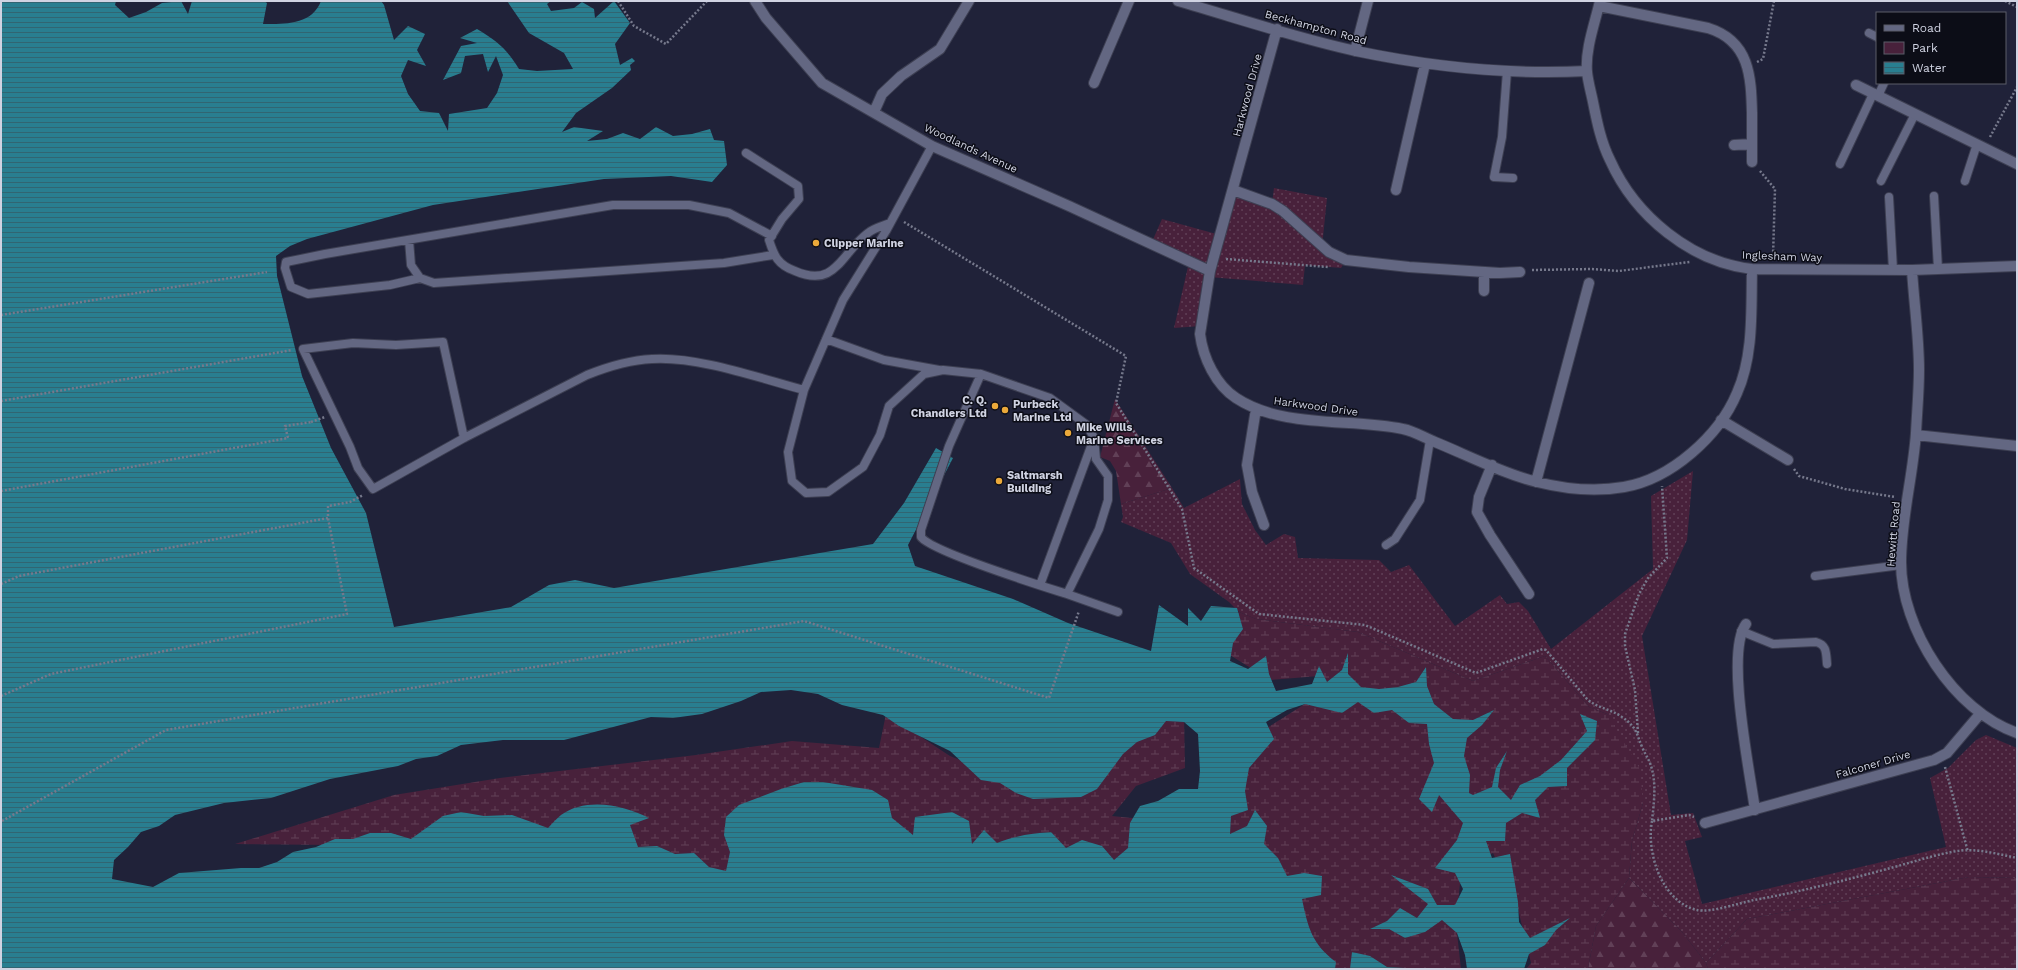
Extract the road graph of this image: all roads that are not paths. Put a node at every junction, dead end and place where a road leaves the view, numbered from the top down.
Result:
1 (755, 1) edge
2 (969, 1) edge
3 (1129, 1) edge
4 (1178, 1) edge
5 (1368, 1) edge
6 (1600, 4) edge
7 (1277, 29) junction
8 (1869, 33) dead end
9 (1876, 36) edge
10 (1355, 51) junction
11 (1425, 64) junction
12 (1507, 71) junction
13 (1587, 71) junction
14 (1094, 83) dead end
15 (1883, 84) edge
16 (1856, 85) dead end
17 (1875, 95) junction
18 (874, 112) junction
19 (1915, 114) junction
20 (1752, 144) junction
21 (1734, 145) dead end
22 (932, 146) junction
23 (1981, 146) junction
24 (746, 153) dead end
25 (1752, 162) road end
26 (1840, 164) dead end
27 (2017, 164) edge
28 (1513, 178) dead end
29 (1881, 181) dead end
30 (1964, 181) dead end
31 (1233, 190) junction
32 (1396, 190) dead end
33 (1934, 196) dead end
34 (1889, 197) dead end
35 (892, 219) junction
36 (772, 236) junction
37 (409, 240) junction
38 (773, 255) junction
39 (2017, 266) edge
40 (1752, 269) junction
41 (1938, 269) junction
42 (1893, 270) junction
43 (1912, 270) junction
44 (1210, 271) junction
45 (1484, 272) junction
46 (1520, 272) road end
47 (420, 278) junction
48 (1589, 283) dead end
49 (1484, 291) dead end
50 (826, 339) junction
51 (943, 370) junction
52 (981, 374) junction
53 (804, 390) junction
54 (1256, 409) junction
55 (1721, 420) junction
56 (1916, 435) junction
57 (464, 438) junction
58 (1094, 438) junction
59 (1430, 440) junction
60 (2017, 446) edge
61 (1788, 460) road end
62 (1492, 465) junction
63 (1536, 482) junction
64 (1264, 525) dead end
65 (1386, 544) dead end
66 (1901, 565) junction
67 (1815, 576) dead end
68 (1040, 585) junction
69 (1066, 594) junction
70 (1529, 594) dead end
71 (1118, 612) dead end
72 (1744, 628) joint
73 (1827, 664) dead end
74 (1980, 714) junction
75 (2017, 733) edge
76 (1755, 810) junction
77 (1705, 823) road end

1 - 18 street, Woodlands Avenue
2 - 18 street
3 - 14 street
4 - 7 street, Beckhampton Road
5 - 10 street
6 - 13 street, Inglesham Way
6 - 20 street
7 - 10 street, Beckhampton Road
7 - 31 street, Harkwood Drive
8 - 9 lane
10 - 11 street, Beckhampton Road
11 - 12 street, Beckhampton Road
11 - 32 street
12 - 13 street, Beckhampton Road
12 - 28 lane
13 - 40 street, Inglesham Way
15 - 17 lane
16 - 17 street
17 - 19 street
17 - 26 lane
18 - 22 street, Woodlands Avenue
19 - 23 street
19 - 29 lane
20 - 21 street
20 - 25 street
22 - 35 lane
22 - 44 street, Woodlands Avenue
23 - 27 street
23 - 30 lane
24 - 36 lane
31 - 44 street, Harkwood Drive
31 - 45 street
33 - 41 lane
34 - 42 lane
35 - 38 lane
35 - 50 lane
36 - 37 lane
36 - 38 lane
37 - 47 lane
37 - 47 lane
38 - 47 lane
39 - 41 street, Inglesham Way
40 - 42 street, Inglesham Way
40 - 55 street, Harkwood Drive
41 - 43 street, Inglesham Way
42 - 43 street, Inglesham Way
43 - 56 street, Hewitt Road
44 - 54 street, Harkwood Drive
45 - 46 street
45 - 49 street
48 - 63 street
50 - 51 lane
50 - 53 lane
51 - 52 lane
51 - 53 lane
52 - 58 lane
52 - 68 lane
53 - 57 lane
54 - 59 street, Harkwood Drive
54 - 64 street
55 - 61 street
55 - 63 street, Harkwood Drive
56 - 60 street
56 - 66 street, Hewitt Road
57 - 57 lane
58 - 68 lane
58 - 69 lane
59 - 62 street, Harkwood Drive
59 - 65 lane
62 - 63 street, Harkwood Drive
62 - 70 street
66 - 67 lane
66 - 74 street, Hewitt Road
68 - 69 lane
69 - 71 lane
72 - 73 lane
72 - 76 street
74 - 75 street, Hewitt Road
74 - 76 street, Falconer Drive
76 - 77 street, Falconer Drive

